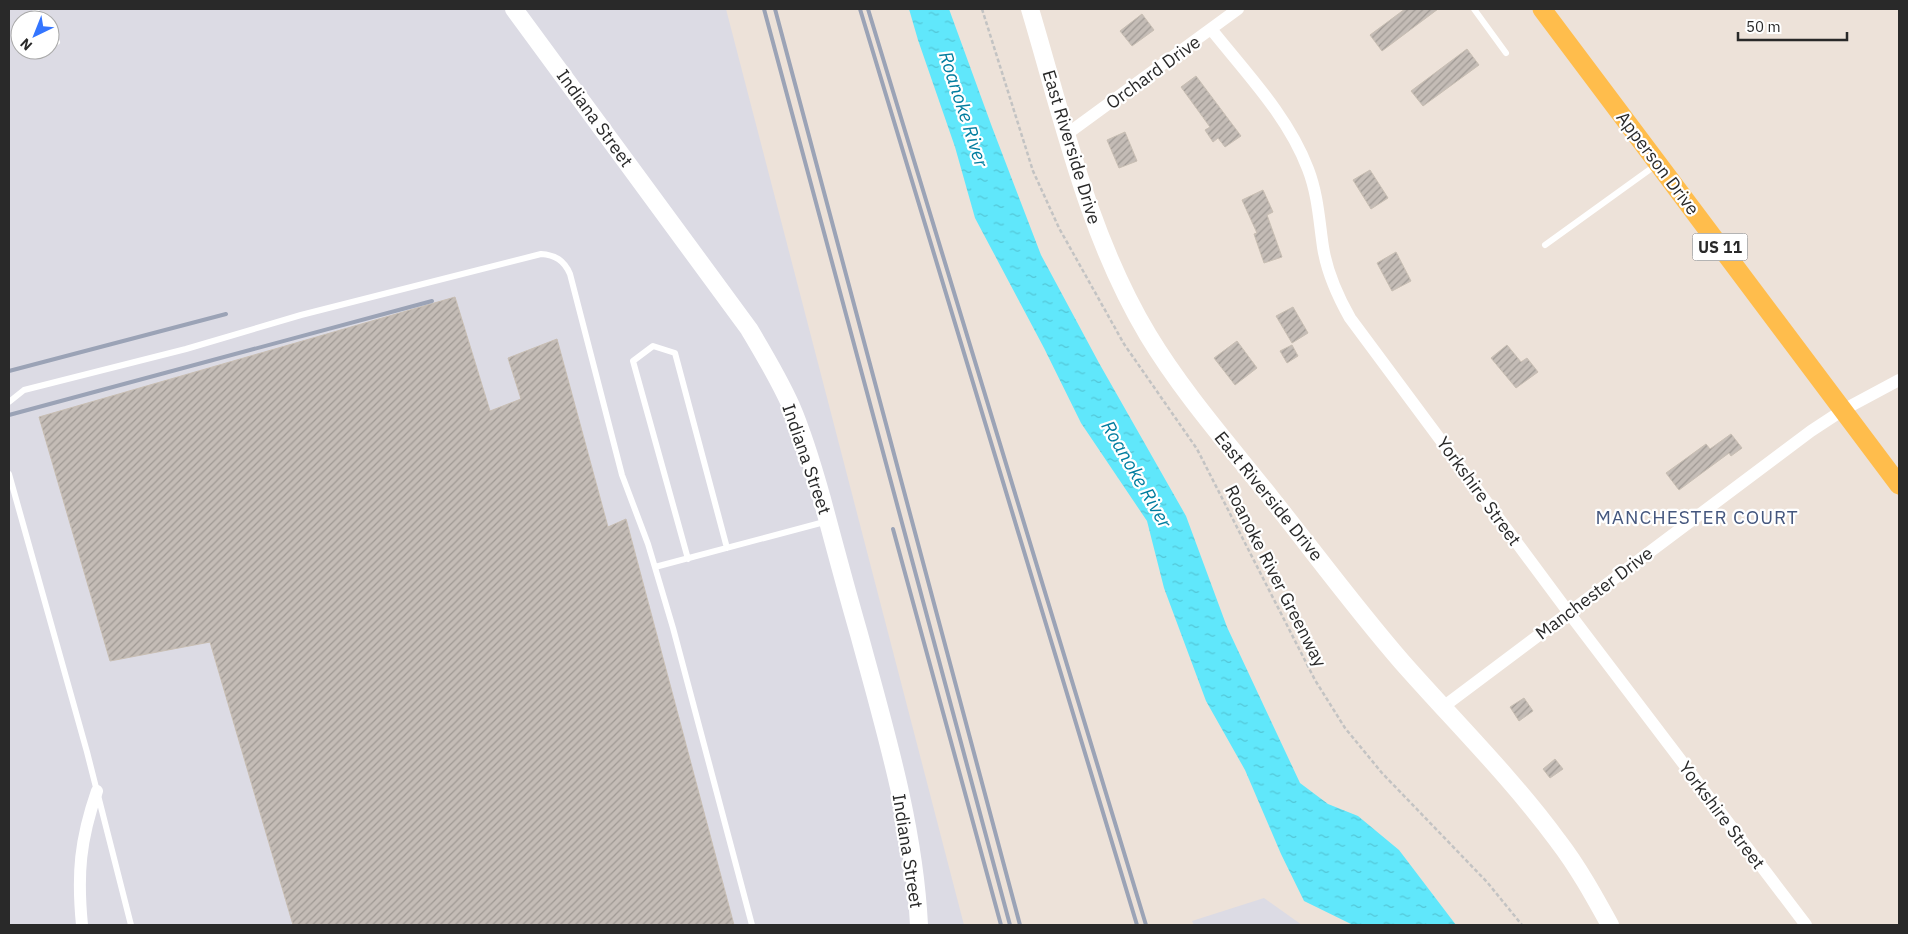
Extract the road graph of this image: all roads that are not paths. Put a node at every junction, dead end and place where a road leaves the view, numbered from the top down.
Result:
1 (514, 9) edge
2 (1030, 9) edge
3 (1238, 9) edge
4 (1542, 9) edge
5 (1477, 10) edge
6 (1211, 29) junction
7 (1506, 53) dead end
8 (1067, 134) junction
9 (1658, 164) junction
10 (1545, 245) dead end
11 (1899, 380) edge
12 (9, 402) edge
13 (1843, 410) junction
14 (9, 474) edge
15 (1899, 485) edge
16 (828, 521) junction
17 (727, 548) junction
18 (688, 559) junction
19 (655, 567) junction
20 (1569, 613) junction
21 (1443, 707) junction
22 (97, 790) junction
23 (82, 925) edge
24 (132, 925) edge
25 (752, 925) edge
26 (919, 925) edge
27 (1610, 925) edge
28 (1806, 925) edge

1 - 16 street, Indiana Street
2 - 8 street, East Riverside Drive
3 - 6 street, Orchard Drive
4 - 9 main road, Apperson Drive / US 11
5 - 7 lane
6 - 8 street, Orchard Drive
6 - 20 street, Yorkshire Street
8 - 21 street, East Riverside Drive
9 - 10 lane
9 - 13 main road, Apperson Drive / US 11
11 - 13 street, Manchester Drive
12 - 19 lane
13 - 15 main road, Apperson Drive / US 11
13 - 20 street, Manchester Drive
14 - 22 lane
16 - 17 lane
16 - 26 street, Indiana Street
17 - 18 lane
17 - 18 lane
18 - 19 lane
19 - 25 lane
20 - 21 street, Manchester Drive
20 - 28 street, Yorkshire Street
21 - 27 street, East Riverside Drive
22 - 23 street
22 - 24 lane

